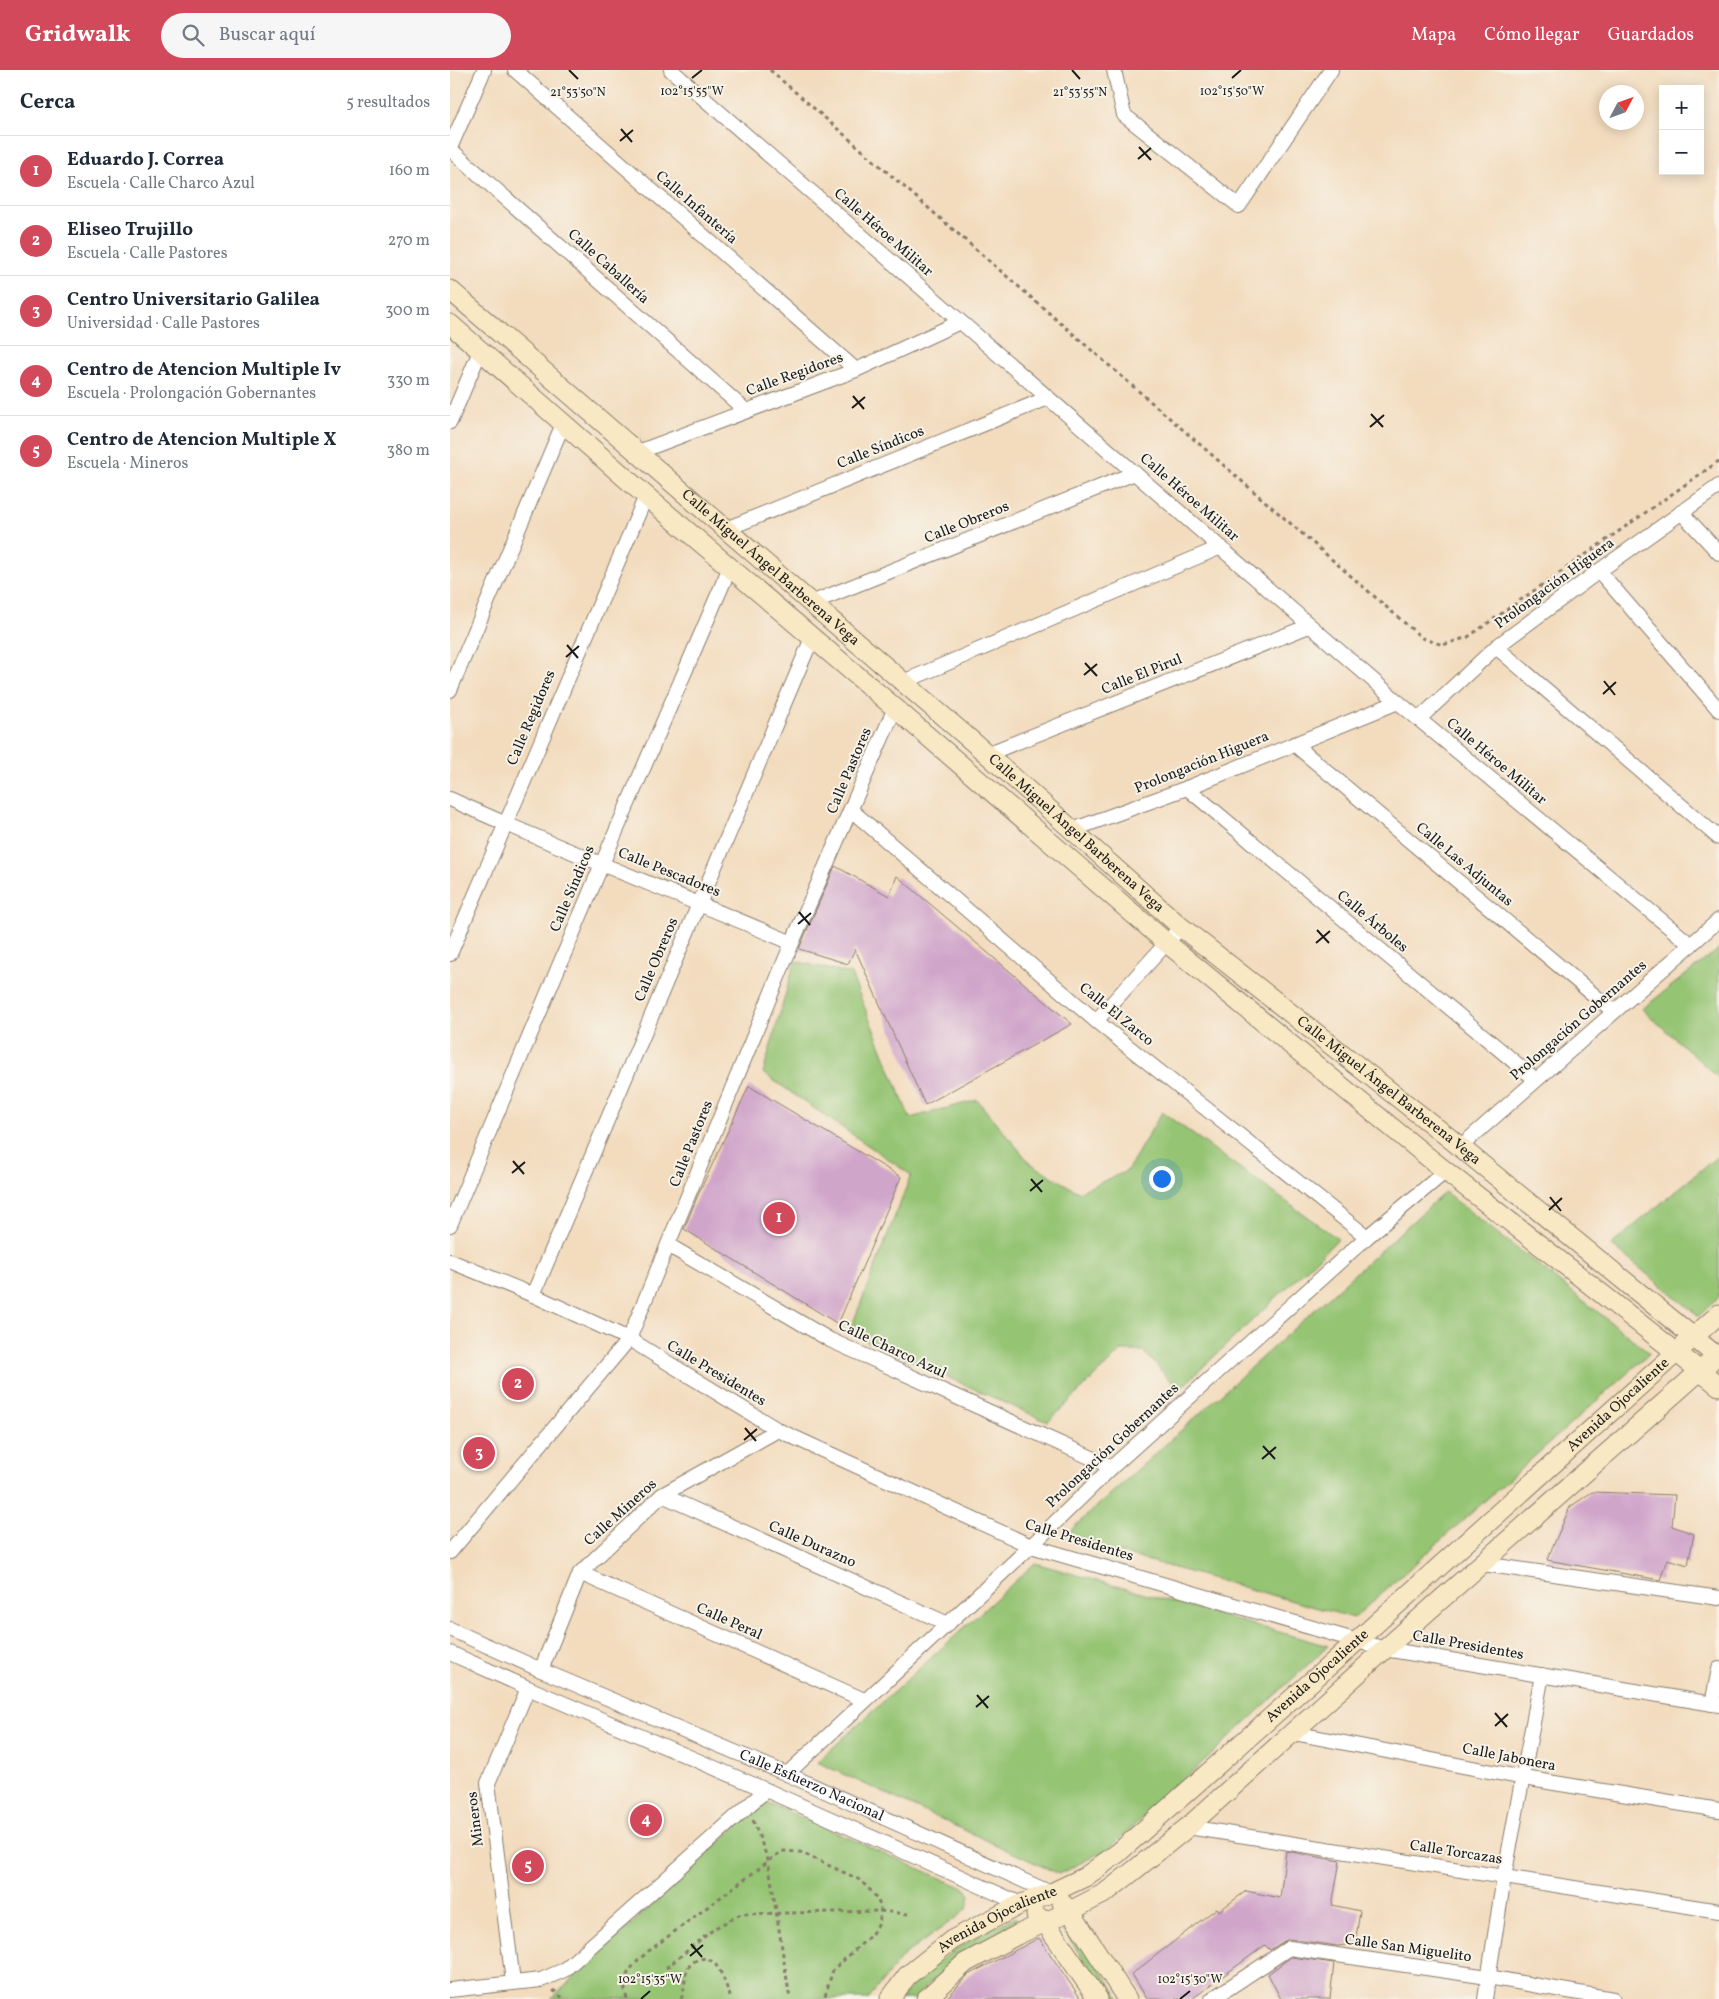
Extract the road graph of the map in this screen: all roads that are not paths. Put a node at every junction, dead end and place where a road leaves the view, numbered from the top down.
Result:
1 (484, 70) edge
2 (515, 70) edge
3 (671, 70) edge
4 (1114, 70) edge
5 (1331, 70) edge
6 (450, 148) edge
7 (450, 290) edge
8 (960, 322) junction
9 (450, 324) edge
10 (481, 349) junction
11 (856, 370) junction
12 (1048, 398) junction
13 (745, 410) junction
14 (450, 422) edge
15 (563, 424) junction
16 (638, 452) junction
17 (1135, 473) junction
18 (1719, 486) edge
19 (646, 496) junction
20 (1682, 512) junction
21 (726, 528) junction
22 (1221, 547) junction
23 (1719, 553) edge
24 (730, 567) junction
25 (1600, 571) junction
26 (811, 603) junction
27 (1309, 626) junction
28 (812, 638) junction
29 (1496, 647) junction
30 (903, 682) junction
31 (450, 690) edge
32 (1398, 702) junction
33 (895, 708) junction
34 (1719, 710) edge
35 (1419, 719) junction
36 (1294, 744) junction
37 (987, 754) junction
38 (1187, 788) junction
39 (450, 799) edge
40 (851, 810) junction
41 (505, 824) junction
42 (1072, 830) junction
43 (1719, 838) edge
44 (602, 864) junction
45 (699, 902) junction
46 (1719, 920) edge
47 (1181, 927) junction
48 (792, 944) junction
49 (1168, 944) junction
50 (1691, 945) junction
51 (450, 954) edge
52 (1614, 1011) junction
53 (1096, 1021) junction
54 (1536, 1080) junction
55 (1460, 1147) junction
56 (1446, 1171) junction
57 (450, 1225) edge
58 (1367, 1238) junction
59 (668, 1245) junction
60 (450, 1261) edge
61 (533, 1295) junction
62 (1719, 1314) edge
63 (1693, 1337) junction
64 (628, 1339) junction
65 (1677, 1353) junction
66 (1718, 1356) edge
67 (1700, 1371) junction
68 (1719, 1386) edge
69 (778, 1430) junction
70 (1112, 1467) junction
71 (662, 1495) junction
72 (1031, 1546) junction
73 (450, 1552) edge
74 (1483, 1564) junction
75 (580, 1572) junction
76 (1719, 1598) edge
77 (948, 1624) junction
78 (450, 1629) edge
79 (1358, 1640) junction
80 (1385, 1649) junction
81 (450, 1653) edge
82 (541, 1670) junction
83 (1719, 1670) edge
84 (1542, 1676) junction
85 (528, 1688) junction
86 (864, 1700) junction
87 (1715, 1704) edge
88 (1294, 1732) junction
89 (787, 1774) junction
90 (1524, 1778) junction
91 (766, 1790) junction
92 (1719, 1810) edge
93 (1188, 1827) junction
94 (1504, 1877) junction
95 (1052, 1892) junction
96 (1021, 1904) junction
97 (1070, 1911) junction
98 (1719, 1911) edge
99 (1045, 1922) junction
100 (1488, 1977) junction
101 (513, 1982) junction
102 (450, 1990) edge
103 (890, 1999) edge
104 (926, 1999) edge
105 (1098, 1999) edge
106 (1127, 1999) edge
107 (1212, 1999) edge
108 (1485, 1999) edge
109 (1614, 1999) edge

1 - 6 street
2 - 11 street, Calle Infantería
3 - 8 street, Calle Héroe Militar
4 - 5 street
6 - 13 street, Calle Caballería
7 - 16 street, Calle Miguel Ángel Barberena Vega
8 - 11 street, Calle Regidores
8 - 12 street, Calle Héroe Militar
9 - 10 street, Calle Miguel Ángel Barberena Vega
10 - 14 street
10 - 15 street, Calle Miguel Ángel Barberena Vega
11 - 13 street, Calle Regidores
12 - 17 street, Calle Héroe Militar
12 - 21 street, Calle Síndicos
13 - 16 street, Calle Regidores
15 - 19 street, Calle Miguel Ángel Barberena Vega
15 - 31 street
16 - 21 street, Calle Miguel Ángel Barberena Vega
17 - 22 street, Calle Héroe Militar
17 - 26 street, Calle Obreros
18 - 20 street, Prolongación Higuera
19 - 24 street, Calle Miguel Ángel Barberena Vega
19 - 41 street, Calle Regidores
20 - 23 street
20 - 25 street, Prolongación Higuera
21 - 26 street, Calle Miguel Ángel Barberena Vega
22 - 27 street, Calle Héroe Militar
22 - 30 street
24 - 28 street, Calle Miguel Ángel Barberena Vega
24 - 44 street, Calle Síndicos
25 - 29 street, Prolongación Higuera
25 - 34 street
26 - 30 street, Calle Miguel Ángel Barberena Vega
27 - 32 street, Calle Héroe Militar
27 - 37 street, Calle El Pirul
28 - 33 street, Calle Miguel Ángel Barberena Vega
28 - 45 street, Calle Obreros
29 - 35 street, Prolongación Higuera
29 - 43 street
30 - 37 street, Calle Miguel Ángel Barberena Vega
32 - 35 street, Calle Héroe Militar
32 - 36 street, Prolongación Higuera
33 - 40 street, Calle Pastores
33 - 49 street, Calle Miguel Ángel Barberena Vega
35 - 50 street, Calle Héroe Militar
36 - 38 street, Prolongación Higuera
36 - 52 street, Calle Las Adjuntas
37 - 42 street, Calle Miguel Ángel Barberena Vega
38 - 42 street, Prolongación Higuera
38 - 54 street, Calle Árboles
39 - 41 street, Calle Pescadores
40 - 48 street, Calle Pastores
40 - 53 street, Calle El Zarco
41 - 44 street, Calle Pescadores
41 - 51 street, Calle Regidores
42 - 47 street, Calle Miguel Ángel Barberena Vega
44 - 45 street, Calle Pescadores
44 - 57 street, Calle Síndicos
45 - 48 street, Calle Pescadores
45 - 61 street, Calle Obreros
46 - 50 street, Prolongación Gobernantes
47 - 49 street
47 - 55 street, Calle Miguel Ángel Barberena Vega
48 - 59 street, Calle Pastores
49 - 53 street
49 - 56 street, Calle Miguel Ángel Barberena Vega
50 - 52 street, Prolongación Gobernantes
52 - 54 street, Prolongación Gobernantes
53 - 58 street, Calle El Zarco
54 - 55 street, Prolongación Gobernantes
55 - 63 street, Calle Miguel Ángel Barberena Vega
56 - 58 street, Prolongación Gobernantes
56 - 65 street, Calle Miguel Ángel Barberena Vega
58 - 70 street, Prolongación Gobernantes
59 - 64 street, Calle Pastores
59 - 70 street, Calle Charco Azul
60 - 61 street, Calle Presidentes
61 - 64 street, Calle Presidentes
62 - 63 street, Avenida Ojocaliente
63 - 65 street, Avenida Ojocaliente
63 - 66 street, Calle Miguel Ángel Barberena Vega
64 - 69 street, Calle Presidentes
64 - 73 street, Calle Pastores
65 - 67 street, Calle Miguel Ángel Barberena Vega
65 - 79 street, Avenida Ojocaliente
66 - 67 street, Avenida Ojocaliente
67 - 68 street, Calle Miguel Ángel Barberena Vega
67 - 74 street, Avenida Ojocaliente
69 - 71 street, Calle Mineros
69 - 72 street, Calle Presidentes
70 - 72 street, Prolongación Gobernantes
71 - 75 street, Calle Mineros
71 - 77 street, Calle Durazno
72 - 77 street, Prolongación Gobernantes
72 - 79 street, Calle Presidentes
74 - 76 street
74 - 80 street, Avenida Ojocaliente
75 - 82 street, Calle Mineros
75 - 86 street, Calle Peral
77 - 86 street, Prolongación Gobernantes
78 - 82 street, Calle Esfuerzo Nacional
79 - 80 street, Calle Presidentes
79 - 95 street, Avenida Ojocaliente
80 - 84 street, Calle Presidentes
80 - 88 street, Avenida Ojocaliente
81 - 85 street, Calle Esfuerzo Nacional
82 - 89 street, Calle Esfuerzo Nacional
83 - 87 street
84 - 87 street, Calle Presidentes
84 - 90 street
85 - 91 street, Calle Esfuerzo Nacional
85 - 101 street, Mineros
86 - 89 street, Prolongación Gobernantes
88 - 90 street, Calle Jabonera
88 - 93 street, Avenida Ojocaliente
89 - 95 street, Calle Esfuerzo Nacional
90 - 92 street, Calle Jabonera
90 - 94 street
91 - 96 street, Calle Esfuerzo Nacional
91 - 101 street
93 - 94 street, Calle Torcazas
93 - 97 street, Avenida Ojocaliente
94 - 98 street, Calle Torcazas
94 - 100 street
95 - 96 street, Avenida Ojocaliente
95 - 97 street, Calle Esfuerzo Nacional
96 - 99 street, Calle Esfuerzo Nacional
96 - 103 street, Avenida Ojocaliente
97 - 99 street, Avenida Ojocaliente
97 - 106 street, Calle Esfuerzo Nacional
99 - 104 street, Avenida Ojocaliente
99 - 105 street, Calle Esfuerzo Nacional
100 - 107 street, Calle San Miguelito
100 - 108 street
100 - 109 street, Calle San Miguelito
101 - 102 street

